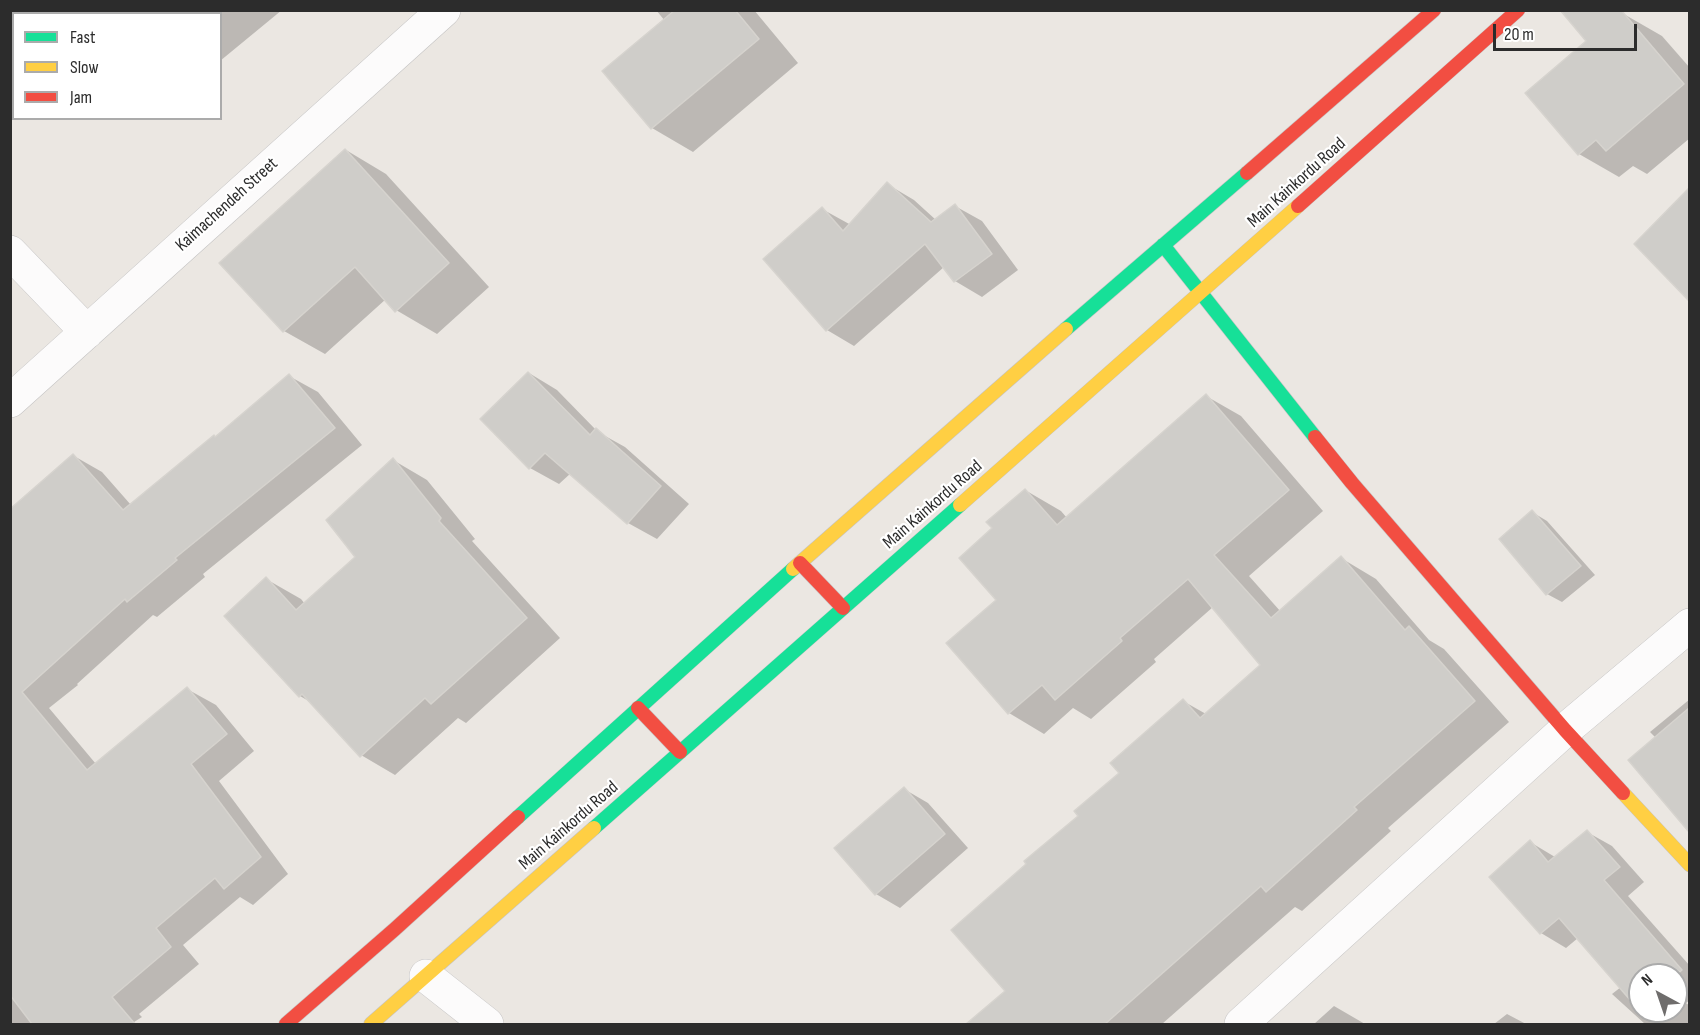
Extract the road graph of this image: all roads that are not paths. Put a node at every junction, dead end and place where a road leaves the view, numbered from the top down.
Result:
1 (444, 10) edge
2 (1434, 10) edge
3 (1518, 10) edge
4 (1163, 245) junction
5 (10, 252) edge
6 (1202, 293) junction
7 (87, 332) junction
8 (10, 401) edge
9 (800, 563) junction
10 (843, 608) junction
11 (1689, 625) edge
12 (638, 708) junction
13 (1565, 730) junction
14 (680, 752) junction
15 (1689, 866) edge
16 (426, 976) junction
17 (286, 1024) edge
18 (371, 1024) edge
19 (488, 1024) edge
20 (1241, 1024) edge

1 - 7 street, Kaimachendeh Street
2 - 4 main road
3 - 6 main road, Main Kainkordu Road
4 - 6 main road
4 - 9 main road
5 - 7 street
6 - 10 main road, Main Kainkordu Road
6 - 13 main road
7 - 8 street, Kaimachendeh Street
9 - 10 main road
9 - 12 main road
10 - 14 main road, Main Kainkordu Road
11 - 13 street
12 - 14 main road
12 - 17 main road
13 - 15 main road
13 - 20 street
14 - 16 main road, Main Kainkordu Road
16 - 18 main road, Main Kainkordu Road
16 - 19 street

